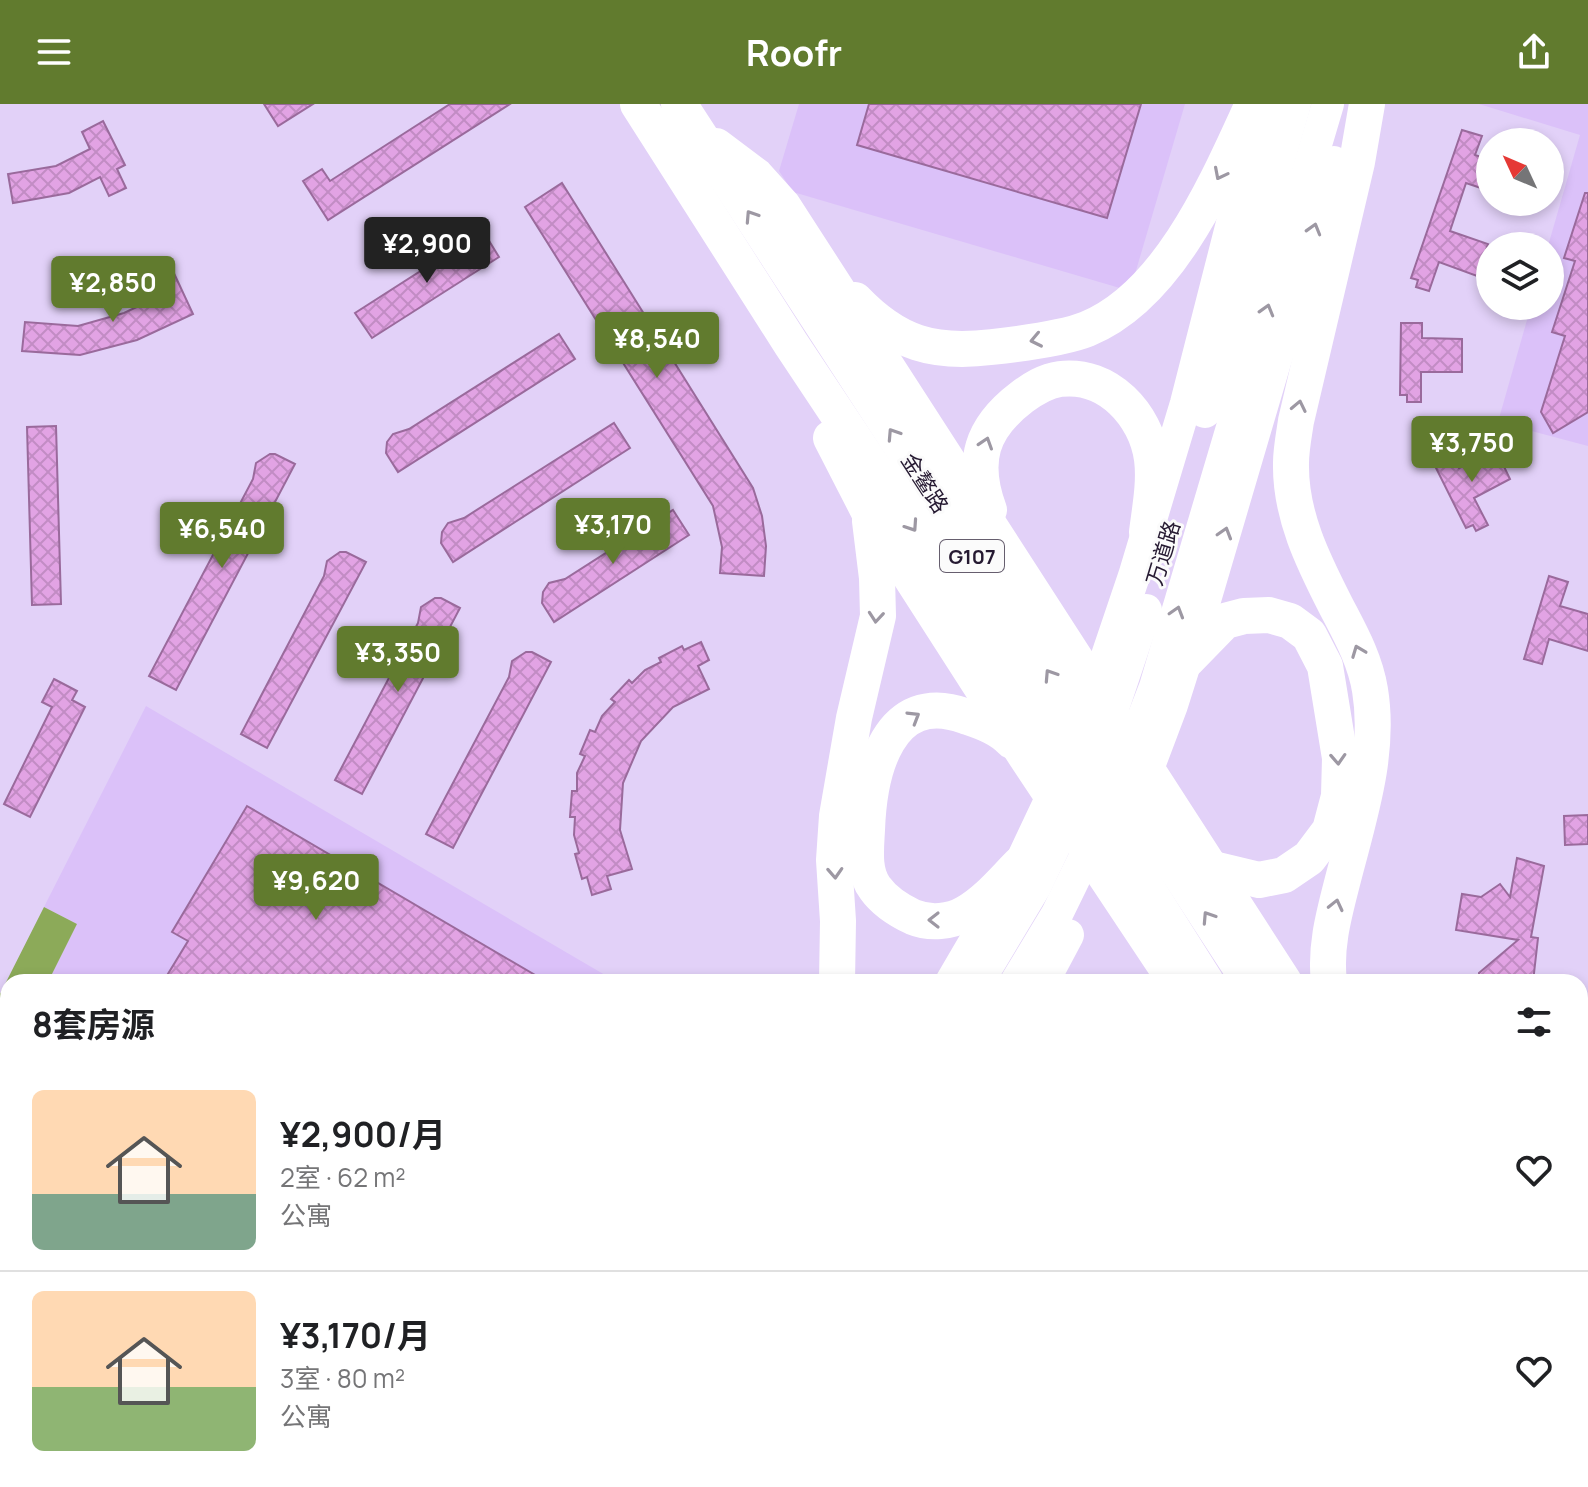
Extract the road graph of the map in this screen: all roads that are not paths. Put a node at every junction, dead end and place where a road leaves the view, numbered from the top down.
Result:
1 (638, 104) edge
2 (1253, 104) edge
3 (1272, 104) edge
4 (1295, 104) edge
5 (1328, 104) edge
6 (1350, 104) edge
7 (1367, 104) edge
8 (687, 116) edge
9 (814, 257) junction
10 (791, 344) junction
11 (869, 512) junction
12 (1147, 532) junction
13 (1002, 545) junction
14 (1122, 649) junction
15 (1187, 660) junction
16 (1164, 696) junction
17 (1025, 755) junction
18 (1209, 868) junction
19 (1027, 875) junction
20 (1063, 923) junction
21 (837, 974) edge
22 (957, 974) edge
23 (982, 974) edge
24 (1022, 974) edge
25 (1046, 974) edge
26 (1171, 974) edge
27 (1201, 974) edge
28 (1245, 974) edge
29 (1279, 974) edge
30 (1328, 974) edge

1 - 10 highway, 金鳌路 / G107
2 -> 9 highway
3 - 12 main road
4 - 14 main road, 万道路
16 -> 5 main road, 万道路
15 -> 6 main road
30 -> 7 highway
8 - 9 highway
28 -> 8 highway, 金鳌路 / G107
9 - 13 highway
10 - 11 highway
10 -> 27 highway, 金鳌路 / G107
11 - 17 highway
11 -> 21 highway
13 -> 12 highway
12 - 14 main road
13 - 18 highway
14 - 19 main road
15 - 16 main road
15 -> 18 highway
16 - 20 main road, 万道路
19 -> 17 highway
17 - 26 highway
18 - 29 highway
19 - 22 main road
19 - 23 main road
20 - 24 main road, 万道路
20 - 25 main road

